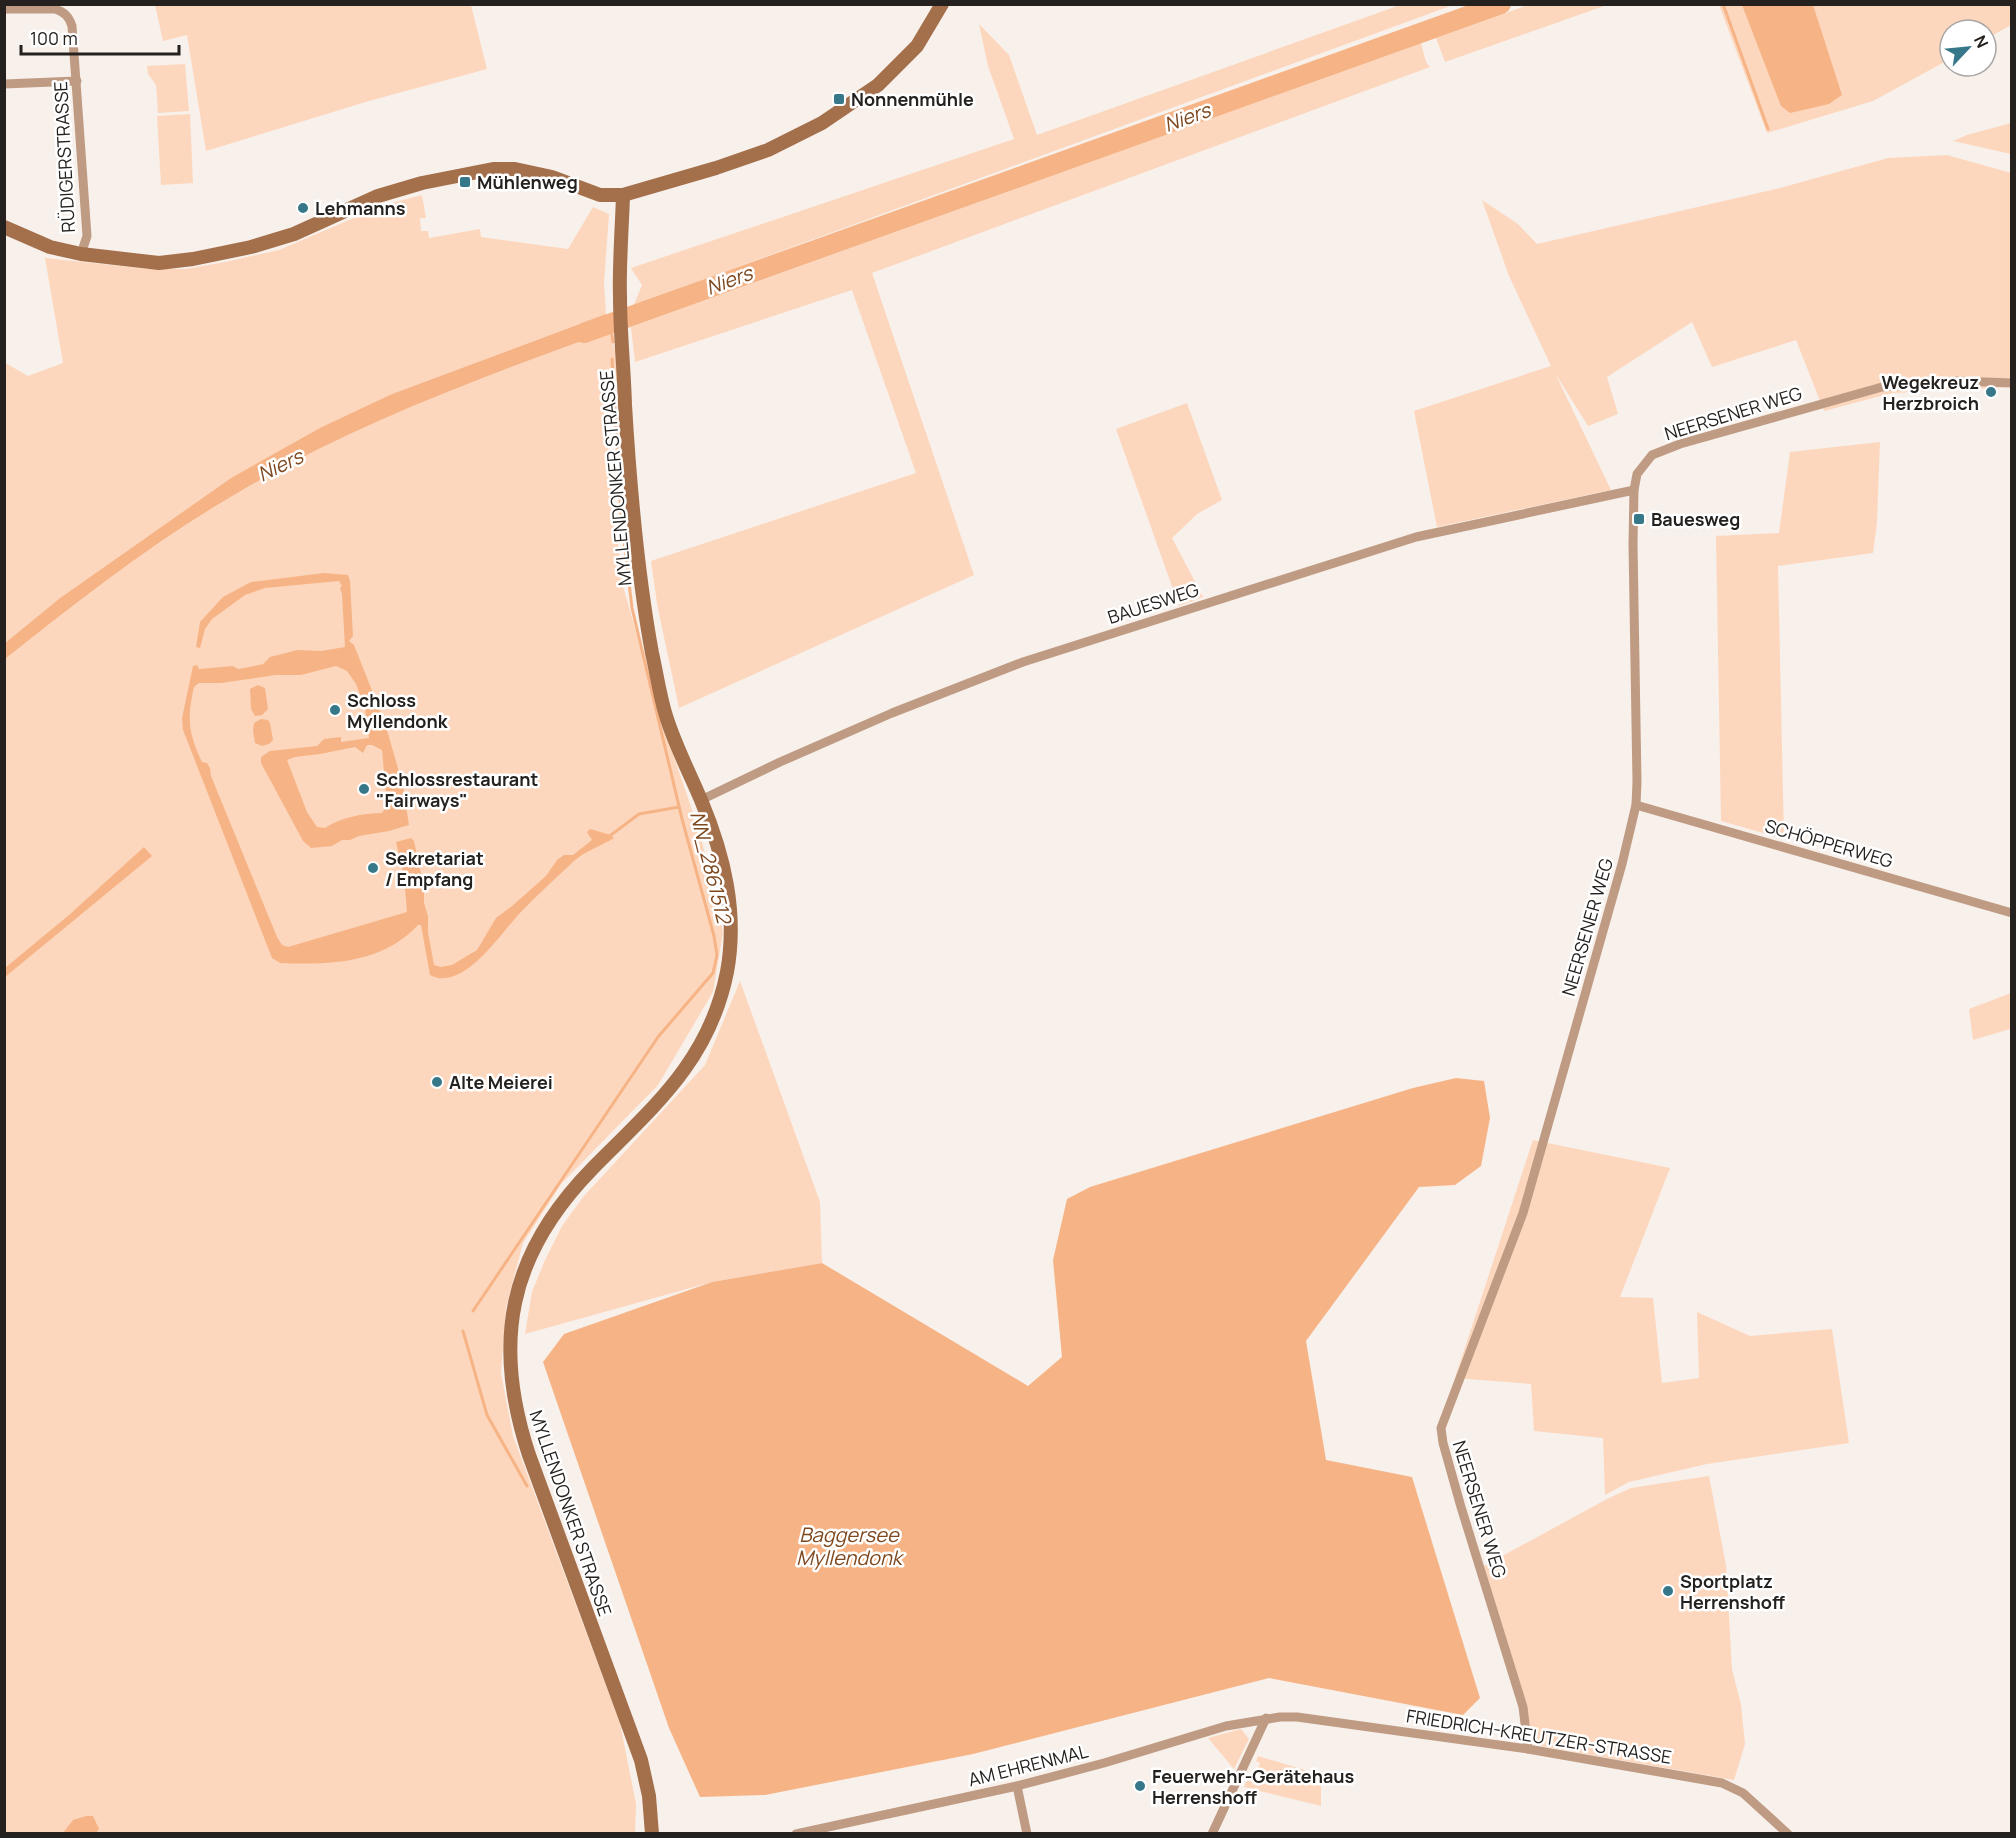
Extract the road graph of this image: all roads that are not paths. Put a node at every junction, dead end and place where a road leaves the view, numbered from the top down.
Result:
1 (942, 4) edge
2 (4, 9) edge
3 (77, 81) junction
4 (4, 84) edge
5 (623, 195) junction
6 (4, 227) edge
7 (81, 254) junction
8 (2012, 383) edge
9 (1634, 490) junction
10 (701, 800) junction
11 (1636, 805) junction
12 (2012, 914) edge
13 (1266, 1718) junction
14 (1528, 1749) junction
15 (1017, 1786) junction
16 (652, 1833) edge
17 (801, 1833) edge
18 (1027, 1833) edge
19 (1212, 1833) edge
20 (1788, 1833) edge

1 - 5 street
2 - 3 street, RÜDIGERSTRASSE
3 - 4 street
3 - 7 street, RÜDIGERSTRASSE
5 - 7 street
5 - 10 street, MYLLENDONKER STRASSE
6 - 7 street
8 - 9 street, NEERSENER WEG
9 - 10 street, BAUESWEG
9 - 11 street, NEERSENER WEG
10 - 16 street, MYLLENDONKER STRASSE
11 - 12 street, SCHÖPPERWEG
11 - 14 street, NEERSENER WEG
13 - 14 street, FRIEDRICH-KREUTZER-STRASSE
13 - 15 street, AM EHRENMAL
13 - 19 street
14 - 20 street, FRIEDRICH-KREUTZER-STRASSE
15 - 17 street, AM EHRENMAL
15 - 18 street

